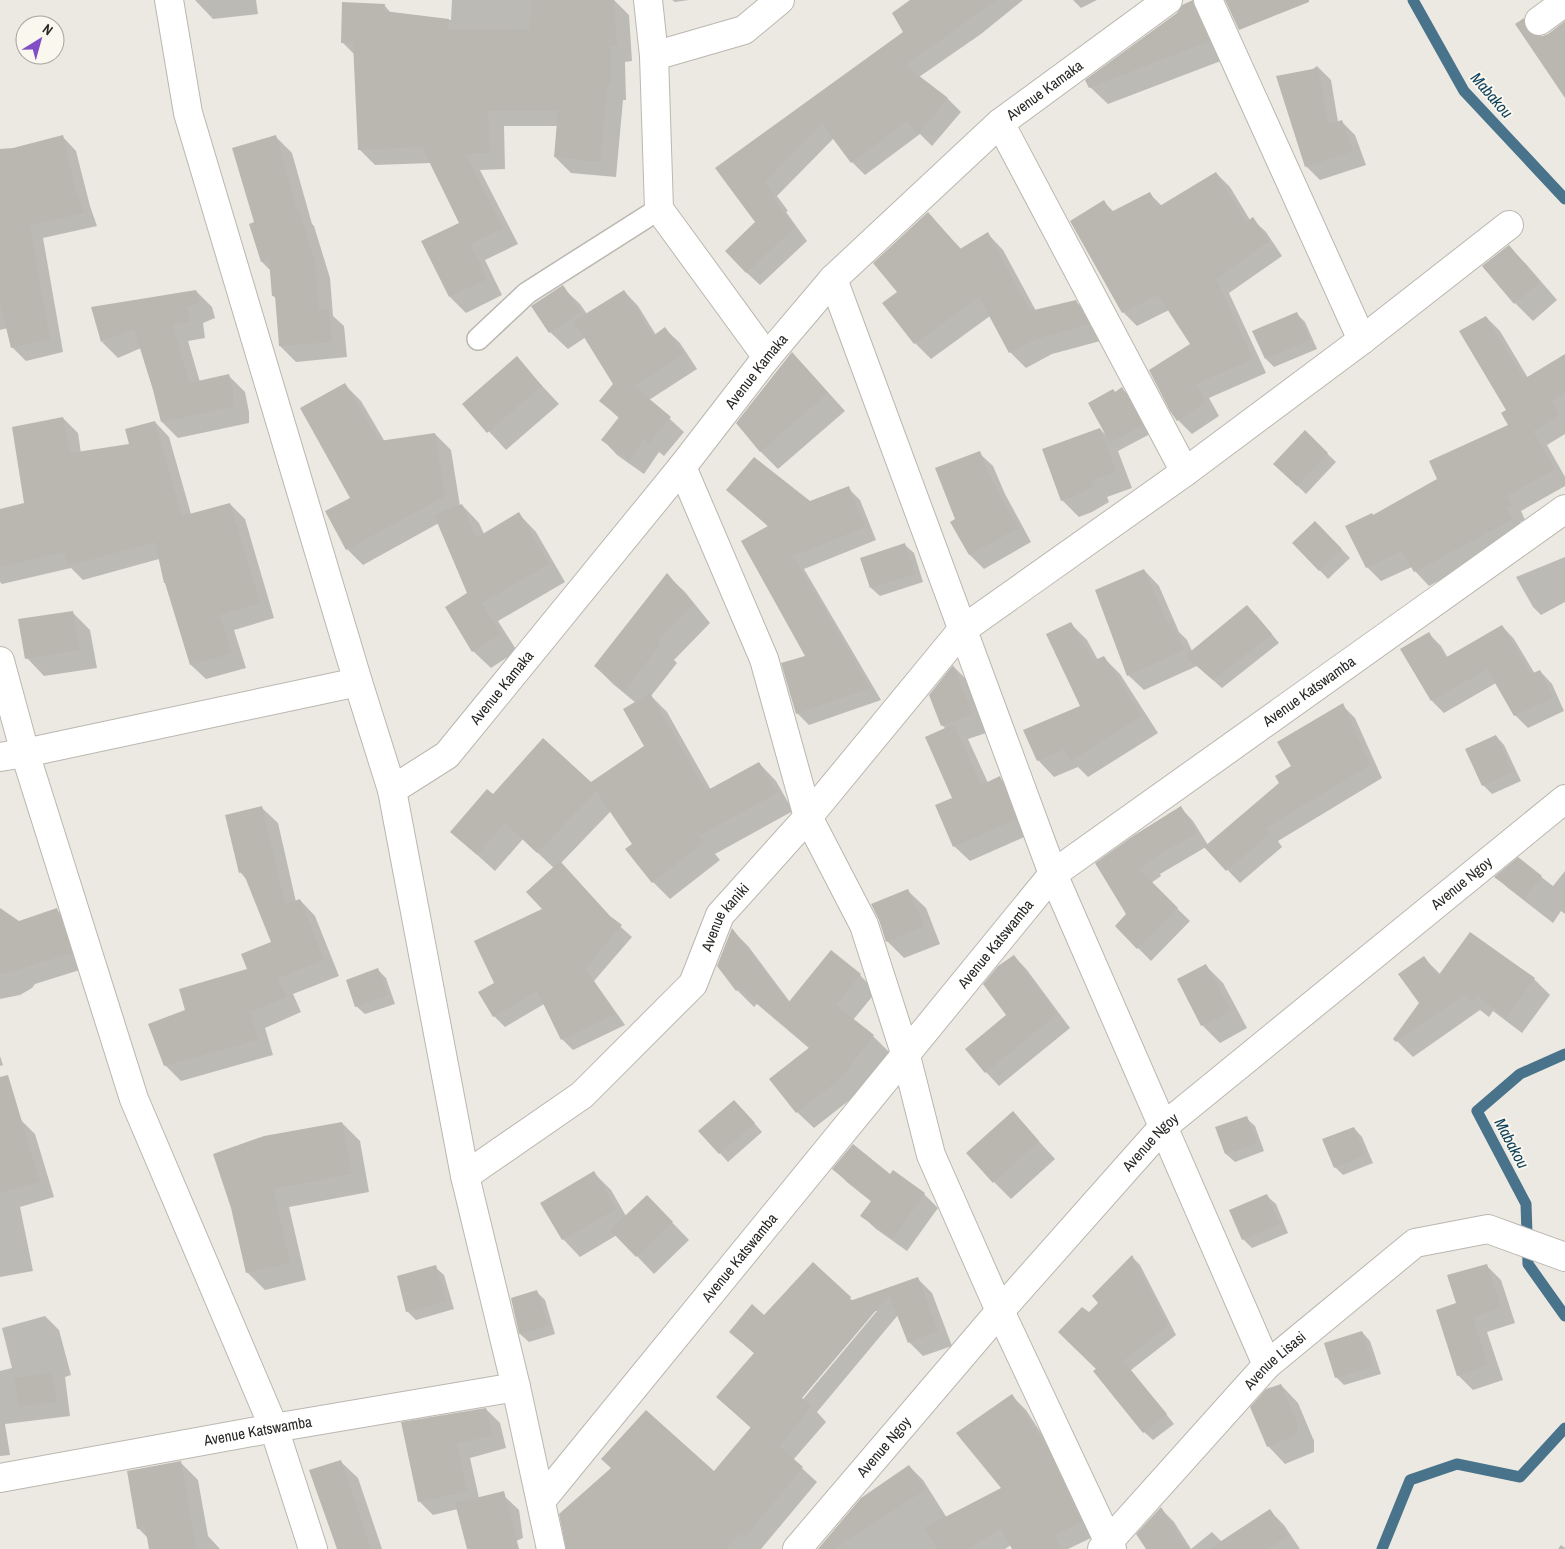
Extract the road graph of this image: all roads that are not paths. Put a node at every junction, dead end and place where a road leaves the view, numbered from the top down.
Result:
1 (169, 0) edge
2 (648, 0) edge
3 (780, 0) edge
4 (1168, 0) edge
5 (1208, 0) edge
6 (1565, 2) edge
7 (1538, 21) dead end
8 (654, 56) junction
9 (1000, 123) junction
10 (659, 209) junction
11 (1509, 225) dead end
12 (833, 280) junction
13 (478, 339) dead end
14 (1362, 340) junction
15 (767, 357) junction
16 (682, 467) junction
17 (1185, 472) junction
18 (1565, 509) edge
19 (962, 630) junction
20 (0, 661) edge
21 (358, 682) junction
22 (13, 755) edge
23 (392, 790) junction
24 (1565, 799) edge
25 (808, 817) junction
26 (1053, 874) junction
27 (906, 1056) junction
28 (1163, 1127) junction
29 (465, 1176) junction
30 (1565, 1257) edge
31 (1000, 1311) junction
32 (1267, 1365) junction
33 (516, 1387) junction
34 (274, 1428) junction
35 (0, 1478) edge
36 (541, 1501) junction
37 (1108, 1547) edge
38 (314, 1549) edge
39 (551, 1549) edge
40 (797, 1549) edge

1 - 21 street
2 - 8 street
3 - 8 street
4 - 9 street, Avenue Kamaka
5 - 14 street
6 - 7 street
8 - 10 street
9 - 12 street, Avenue Kamaka
9 - 17 street
10 - 13 lane
10 - 15 street
11 - 14 street, Avenue kaniki
12 - 15 street, Avenue Kamaka
12 - 19 street
14 - 17 street, Avenue kaniki
15 - 16 street, Avenue Kamaka
16 - 23 street, Avenue Kamaka
16 - 25 street
17 - 19 street, Avenue kaniki
18 - 26 street, Avenue Katswamba
19 - 25 street, Avenue kaniki
19 - 26 street
20 - 22 street
21 - 22 street
21 - 23 street
22 - 34 street
23 - 29 street
24 - 28 street, Avenue Ngoy
25 - 27 street
25 - 29 street, Avenue kaniki
26 - 27 street, Avenue Katswamba
26 - 28 street
27 - 31 street
27 - 36 street, Avenue Katswamba
28 - 31 street, Avenue Ngoy
28 - 32 street
29 - 33 street
30 - 32 street, Avenue Lisasi
31 - 37 street
31 - 40 street, Avenue Ngoy
32 - 37 street, Avenue Lisasi
33 - 34 street, Avenue Katswamba
33 - 36 street
34 - 35 street, Avenue Katswamba
34 - 38 street
36 - 39 street

